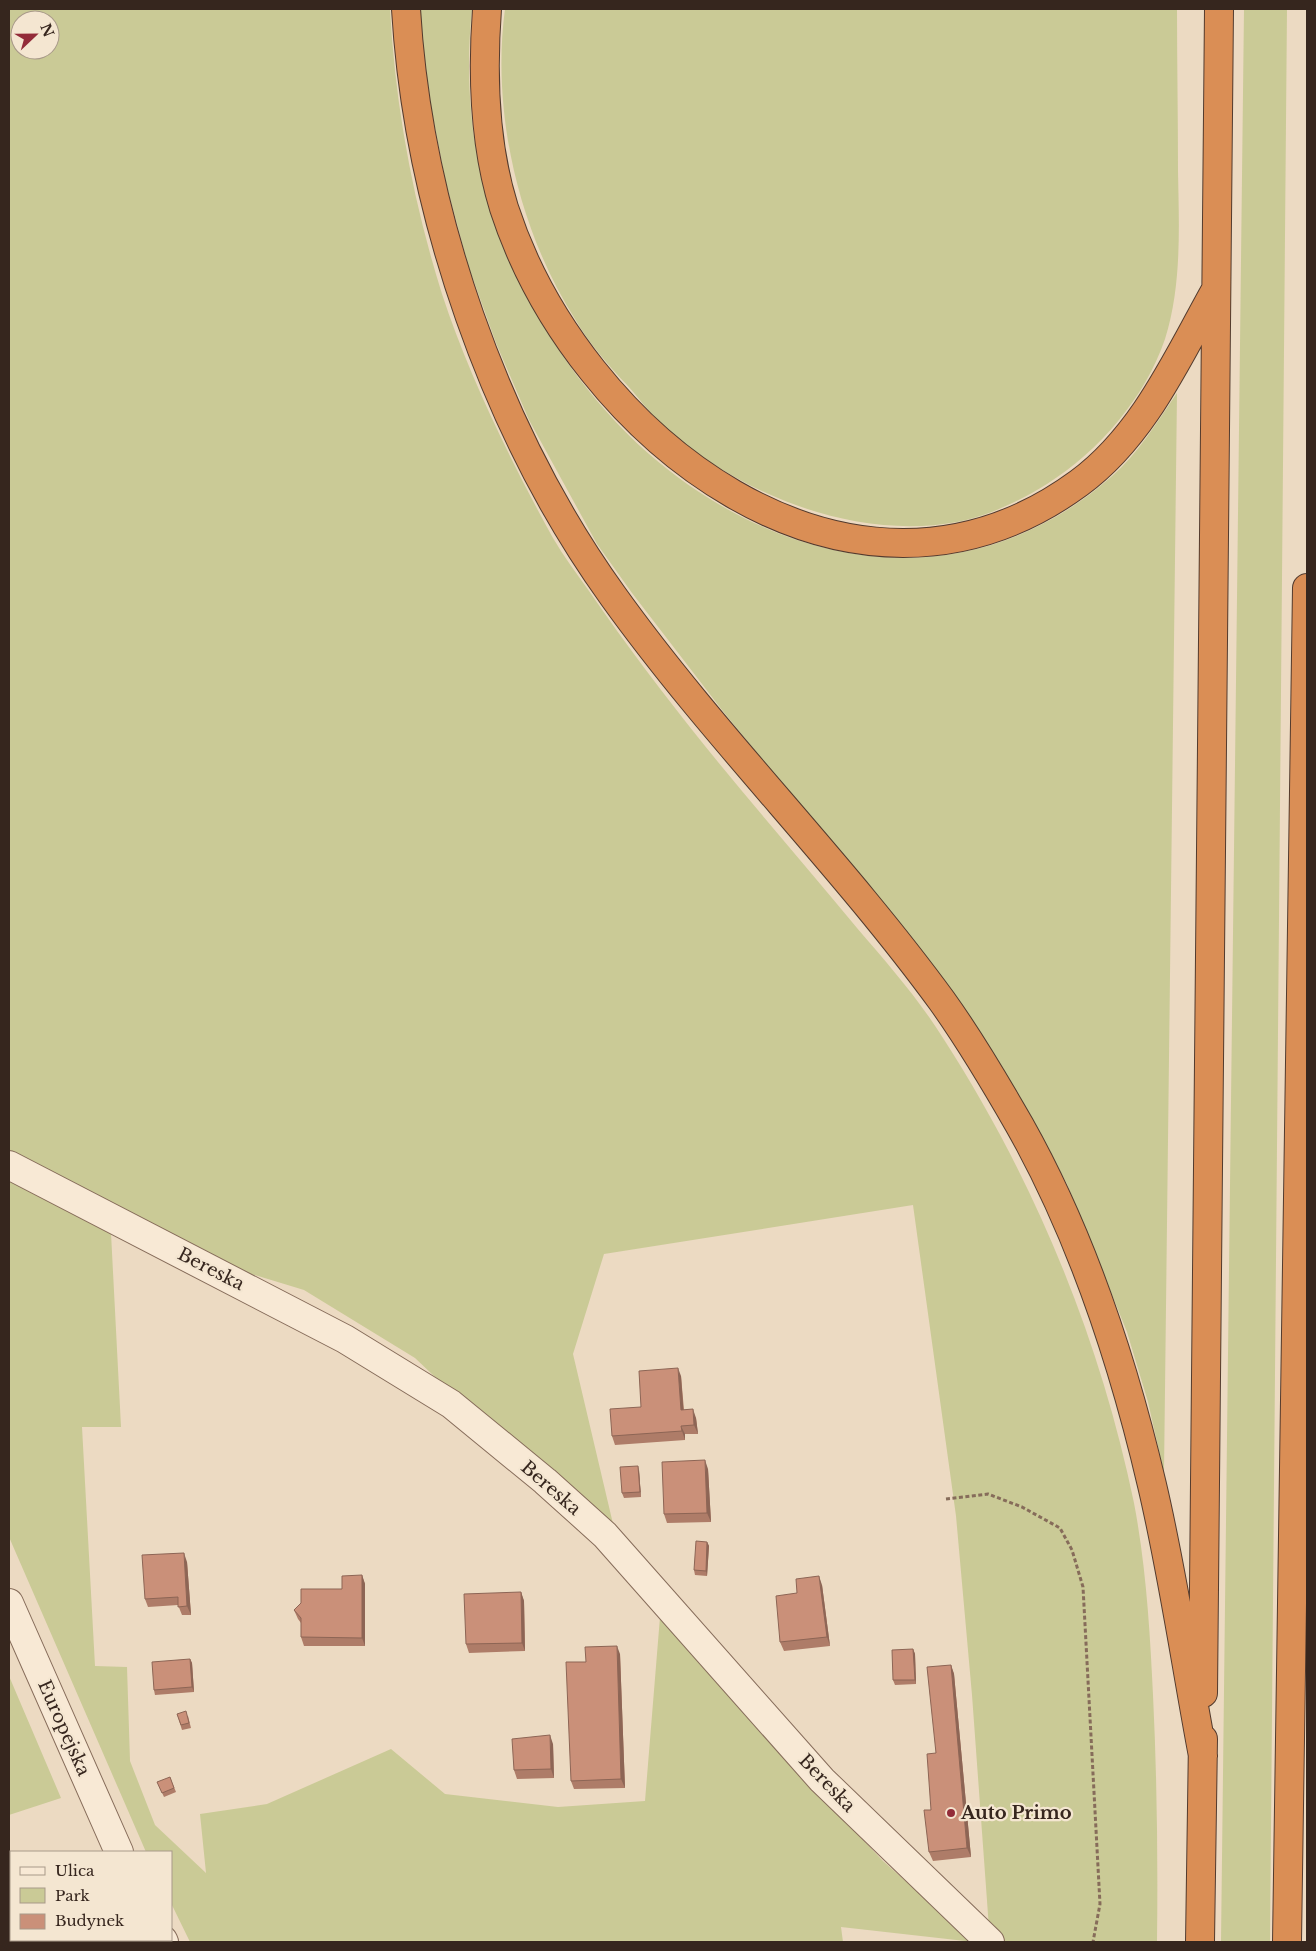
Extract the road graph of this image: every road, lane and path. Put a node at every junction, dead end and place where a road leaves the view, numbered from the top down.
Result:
1 (406, 9) edge
2 (487, 9) edge
3 (1219, 9) edge
4 (1217, 289) junction
5 (1307, 588) edge
6 (1307, 671) edge
7 (9, 1165) edge
8 (946, 1498) dead end
9 (9, 1603) edge
10 (1203, 1756) junction
11 (119, 1851) edge
12 (990, 1942) edge
13 (1093, 1942) edge
14 (1200, 1942) edge
15 (1287, 1942) edge

1 - 10 highway
2 - 4 highway
3 - 4 highway
4 - 10 highway
5 - 6 highway
6 - 15 highway
7 - 12 street, Bereska
8 - 13 path
9 - 11 street, Europejska
10 - 14 highway

